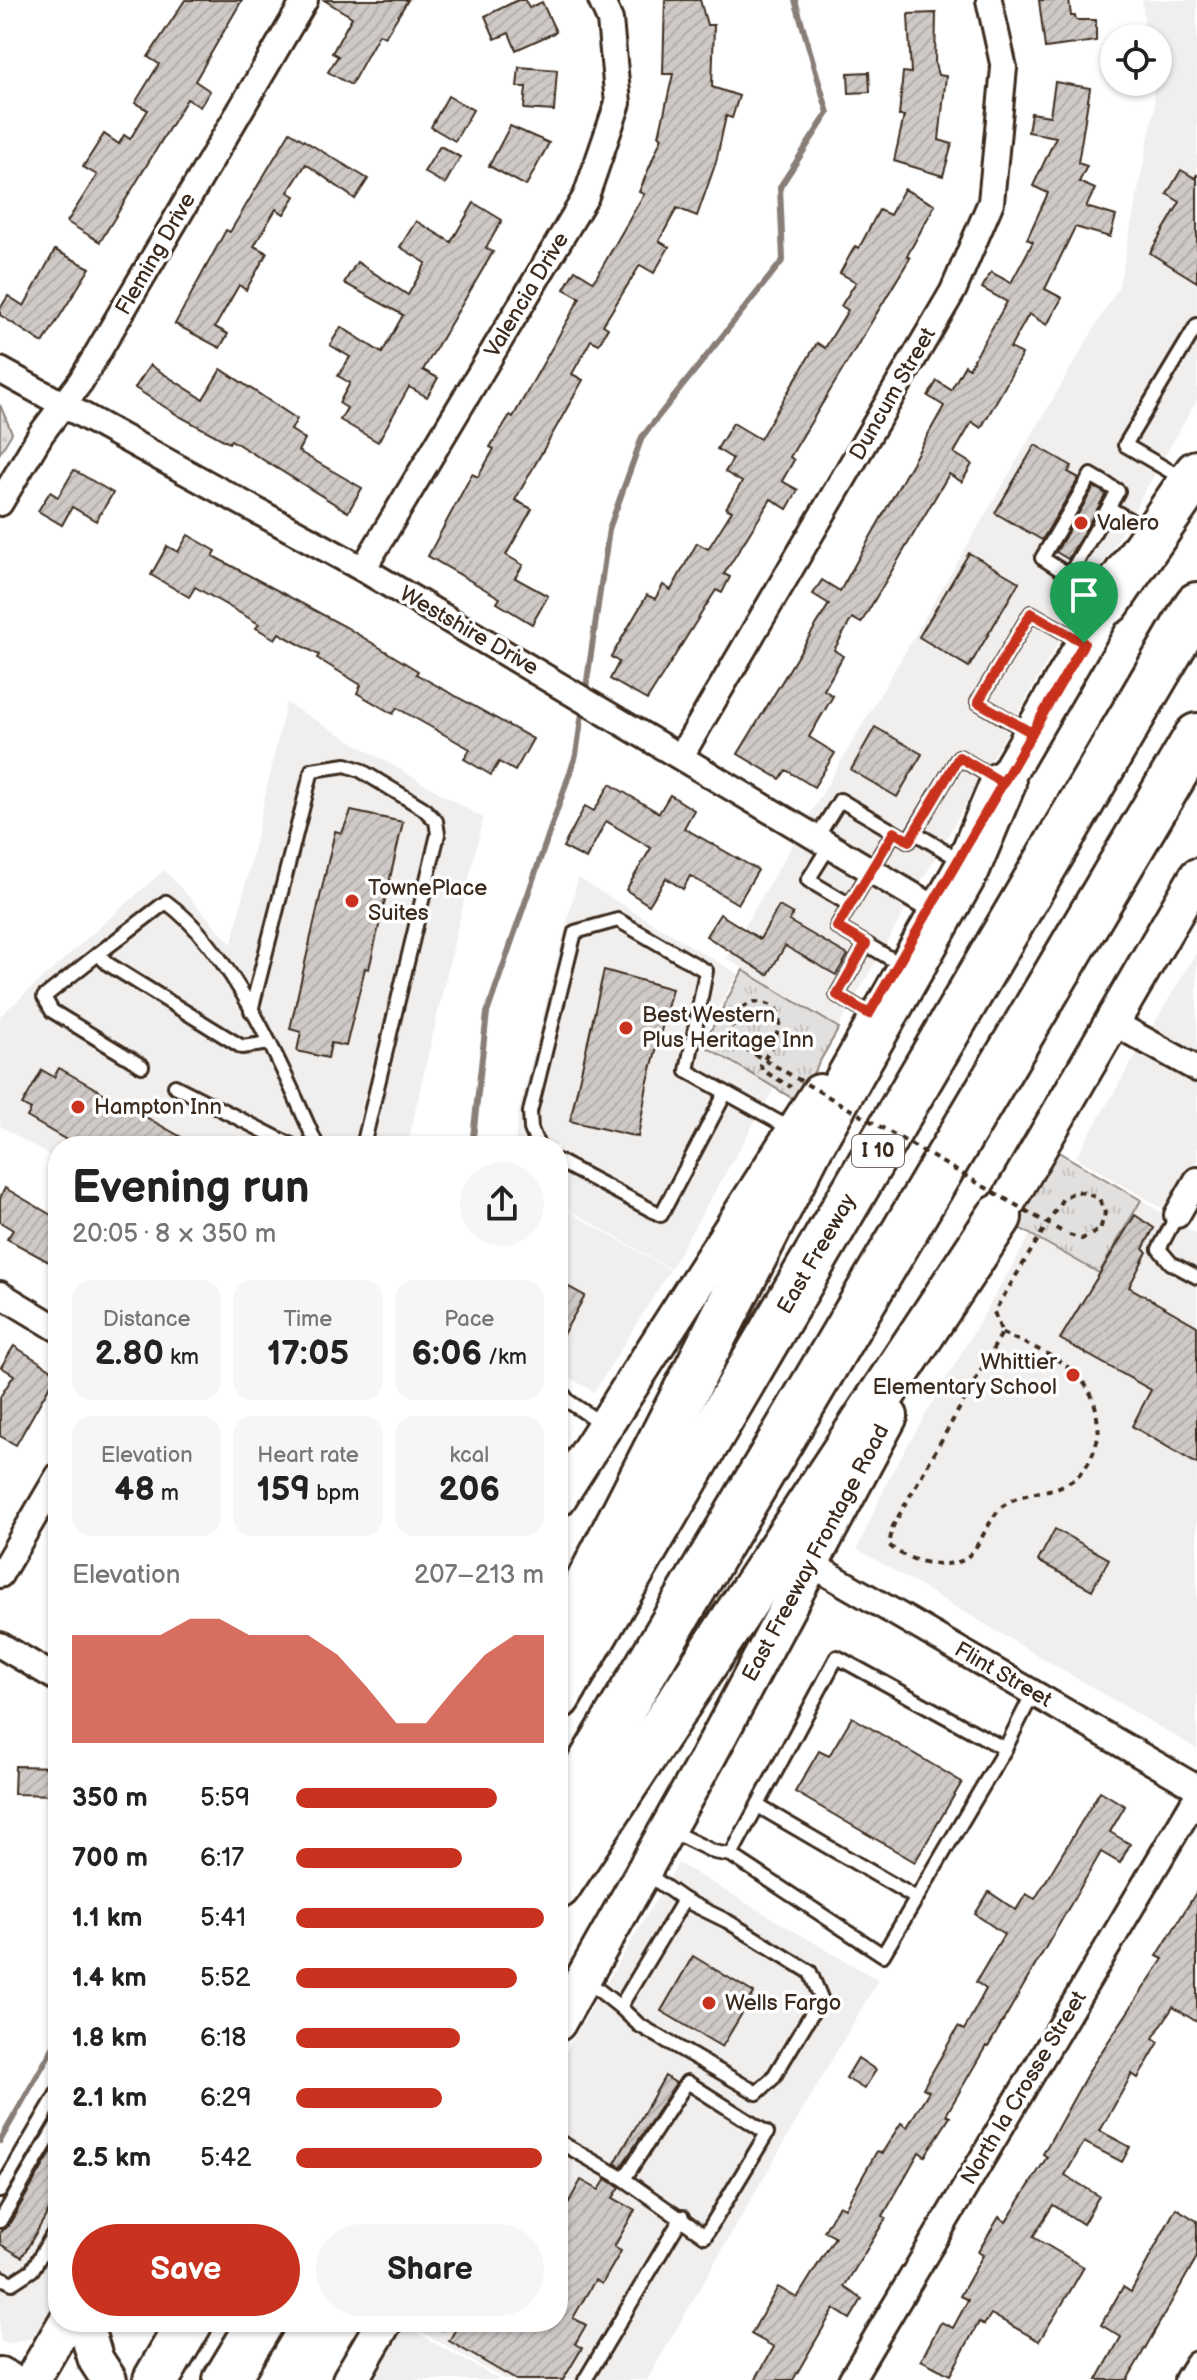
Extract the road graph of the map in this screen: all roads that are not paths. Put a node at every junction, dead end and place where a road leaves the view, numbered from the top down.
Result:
1 (305, 0) edge
2 (601, 0) edge
3 (989, 0) edge
4 (1197, 325) edge
5 (0, 370) edge
6 (63, 404) junction
7 (1197, 447) edge
8 (1188, 475) edge
9 (0, 503) edge
10 (1109, 508) junction
11 (1149, 531) junction
12 (363, 569) junction
13 (1070, 574) junction
14 (1108, 602) junction
15 (1197, 605) edge
16 (1084, 643) junction
17 (1032, 733) junction
18 (1197, 736) edge
19 (681, 756) junction
20 (1003, 783) junction
21 (894, 832) junction
22 (914, 832) junction
23 (823, 841) junction
24 (958, 859) junction
25 (871, 870) junction
26 (1197, 876) edge
27 (850, 905) junction
28 (931, 906) junction
29 (866, 944) junction
30 (98, 954) junction
31 (898, 963) junction
32 (251, 1011) junction
33 (869, 1014) junction
34 (1112, 1022) junction
35 (270, 1043) junction
36 (142, 1066) dead end
37 (1197, 1069) edge
38 (175, 1086) dead end
39 (725, 1094) junction
40 (794, 1131) junction
41 (273, 1136) edge
42 (312, 1136) edge
43 (365, 1136) edge
44 (534, 1136) edge
45 (568, 1166) edge
46 (1197, 1180) edge
47 (1177, 1215) joint
48 (999, 1217) junction
49 (1197, 1277) edge
50 (0, 1294) edge
51 (48, 1323) edge
52 (568, 1404) edge
53 (605, 1426) junction
54 (568, 1483) edge
55 (48, 1493) edge
56 (809, 1563) junction
57 (0, 1575) edge
58 (568, 1622) edge
59 (0, 1645) edge
60 (48, 1673) edge
61 (568, 1680) edge
62 (1033, 1693) junction
63 (1005, 1749) junction
64 (1197, 1788) edge
65 (1197, 1796) edge
66 (568, 1801) edge
67 (758, 1806) junction
68 (668, 1829) junction
69 (731, 1855) junction
70 (568, 1871) edge
71 (644, 1872) junction
72 (916, 1898) junction
73 (684, 1900) junction
74 (584, 1978) junction
75 (568, 2006) edge
76 (620, 2007) junction
77 (48, 2109) edge
78 (48, 2140) edge
79 (568, 2147) edge
80 (624, 2179) junction
81 (0, 2191) edge
82 (682, 2217) junction
83 (0, 2221) edge
84 (48, 2242) edge
85 (0, 2277) edge
86 (60, 2332) edge
87 (87, 2332) edge
88 (184, 2332) edge
89 (255, 2332) edge
90 (378, 2332) edge
91 (1197, 2364) edge
92 (162, 2370) edge
93 (0, 2375) edge
94 (9, 2380) edge
95 (32, 2380) edge
96 (109, 2380) edge
97 (226, 2380) edge
98 (350, 2380) edge
99 (585, 2380) edge
100 (851, 2380) edge
101 (1187, 2380) edge

1 - 6 street, Fleming Drive
2 - 12 street, Valencia Drive
3 - 19 street, Duncum Street
4 - 8 lane
5 - 6 street, Westshire Drive
6 - 9 street, Fleming Drive
6 - 12 street, Westshire Drive
7 - 8 main road
8 - 11 main road
8 - 14 highway
10 - 11 lane
10 - 13 lane
10 - 13 lane
11 - 14 main road
12 - 19 street, Westshire Drive
13 - 14 lane
14 - 16 main road
15 - 61 highway, East Freeway / I 10
16 - 17 main road
16 - 17 lane
17 - 20 main road
18 - 66 highway
19 - 23 street, Westshire Drive
20 - 22 lane
20 - 24 main road
20 - 58 highway
21 - 22 lane
21 - 23 lane
21 - 25 lane
22 - 24 lane
23 - 25 street, Westshire Drive
23 - 27 lane
24 - 28 main road
25 - 27 lane
25 - 28 street, Westshire Drive
26 - 34 main road, East Freeway Frontage Road
27 - 29 lane
28 - 31 main road
29 - 31 lane
29 - 33 lane
30 - 32 lane
30 - 35 lane
30 - 36 lane
31 - 33 main road
32 - 35 lane
32 - 43 lane
33 - 40 main road
34 - 37 street
34 - 48 main road, East Freeway Frontage Road
35 - 42 lane
38 - 41 lane
39 - 40 lane
39 - 44 lane
39 - 45 lane
40 - 53 main road
46 - 47 street
47 - 49 lane
48 - 56 main road, East Freeway Frontage Road
48 - 70 highway
50 - 51 street
52 - 53 lane
53 - 54 main road
55 - 57 street
56 - 62 street, Flint Street
56 - 68 main road, East Freeway Frontage Road
59 - 60 street
62 - 63 lane
62 - 64 street, Flint Street
63 - 67 lane
63 - 72 lane
65 - 100 street, North la Crosse Street
67 - 69 lane
67 - 72 lane
68 - 69 lane
68 - 71 main road, East Freeway Frontage Road
69 - 72 lane
71 - 73 lane
71 - 74 main road, East Freeway Frontage Road
73 - 76 lane
73 - 76 lane
74 - 75 main road, East Freeway Frontage Road
74 - 76 lane
77 - 81 lane
78 - 83 lane
79 - 80 lane
80 - 82 lane
80 - 82 lane
82 - 99 lane
84 - 85 lane
86 - 95 main road
87 - 96 main road
88 - 92 highway
89 - 97 highway
90 - 98 main road
91 - 101 street
93 - 94 main road

